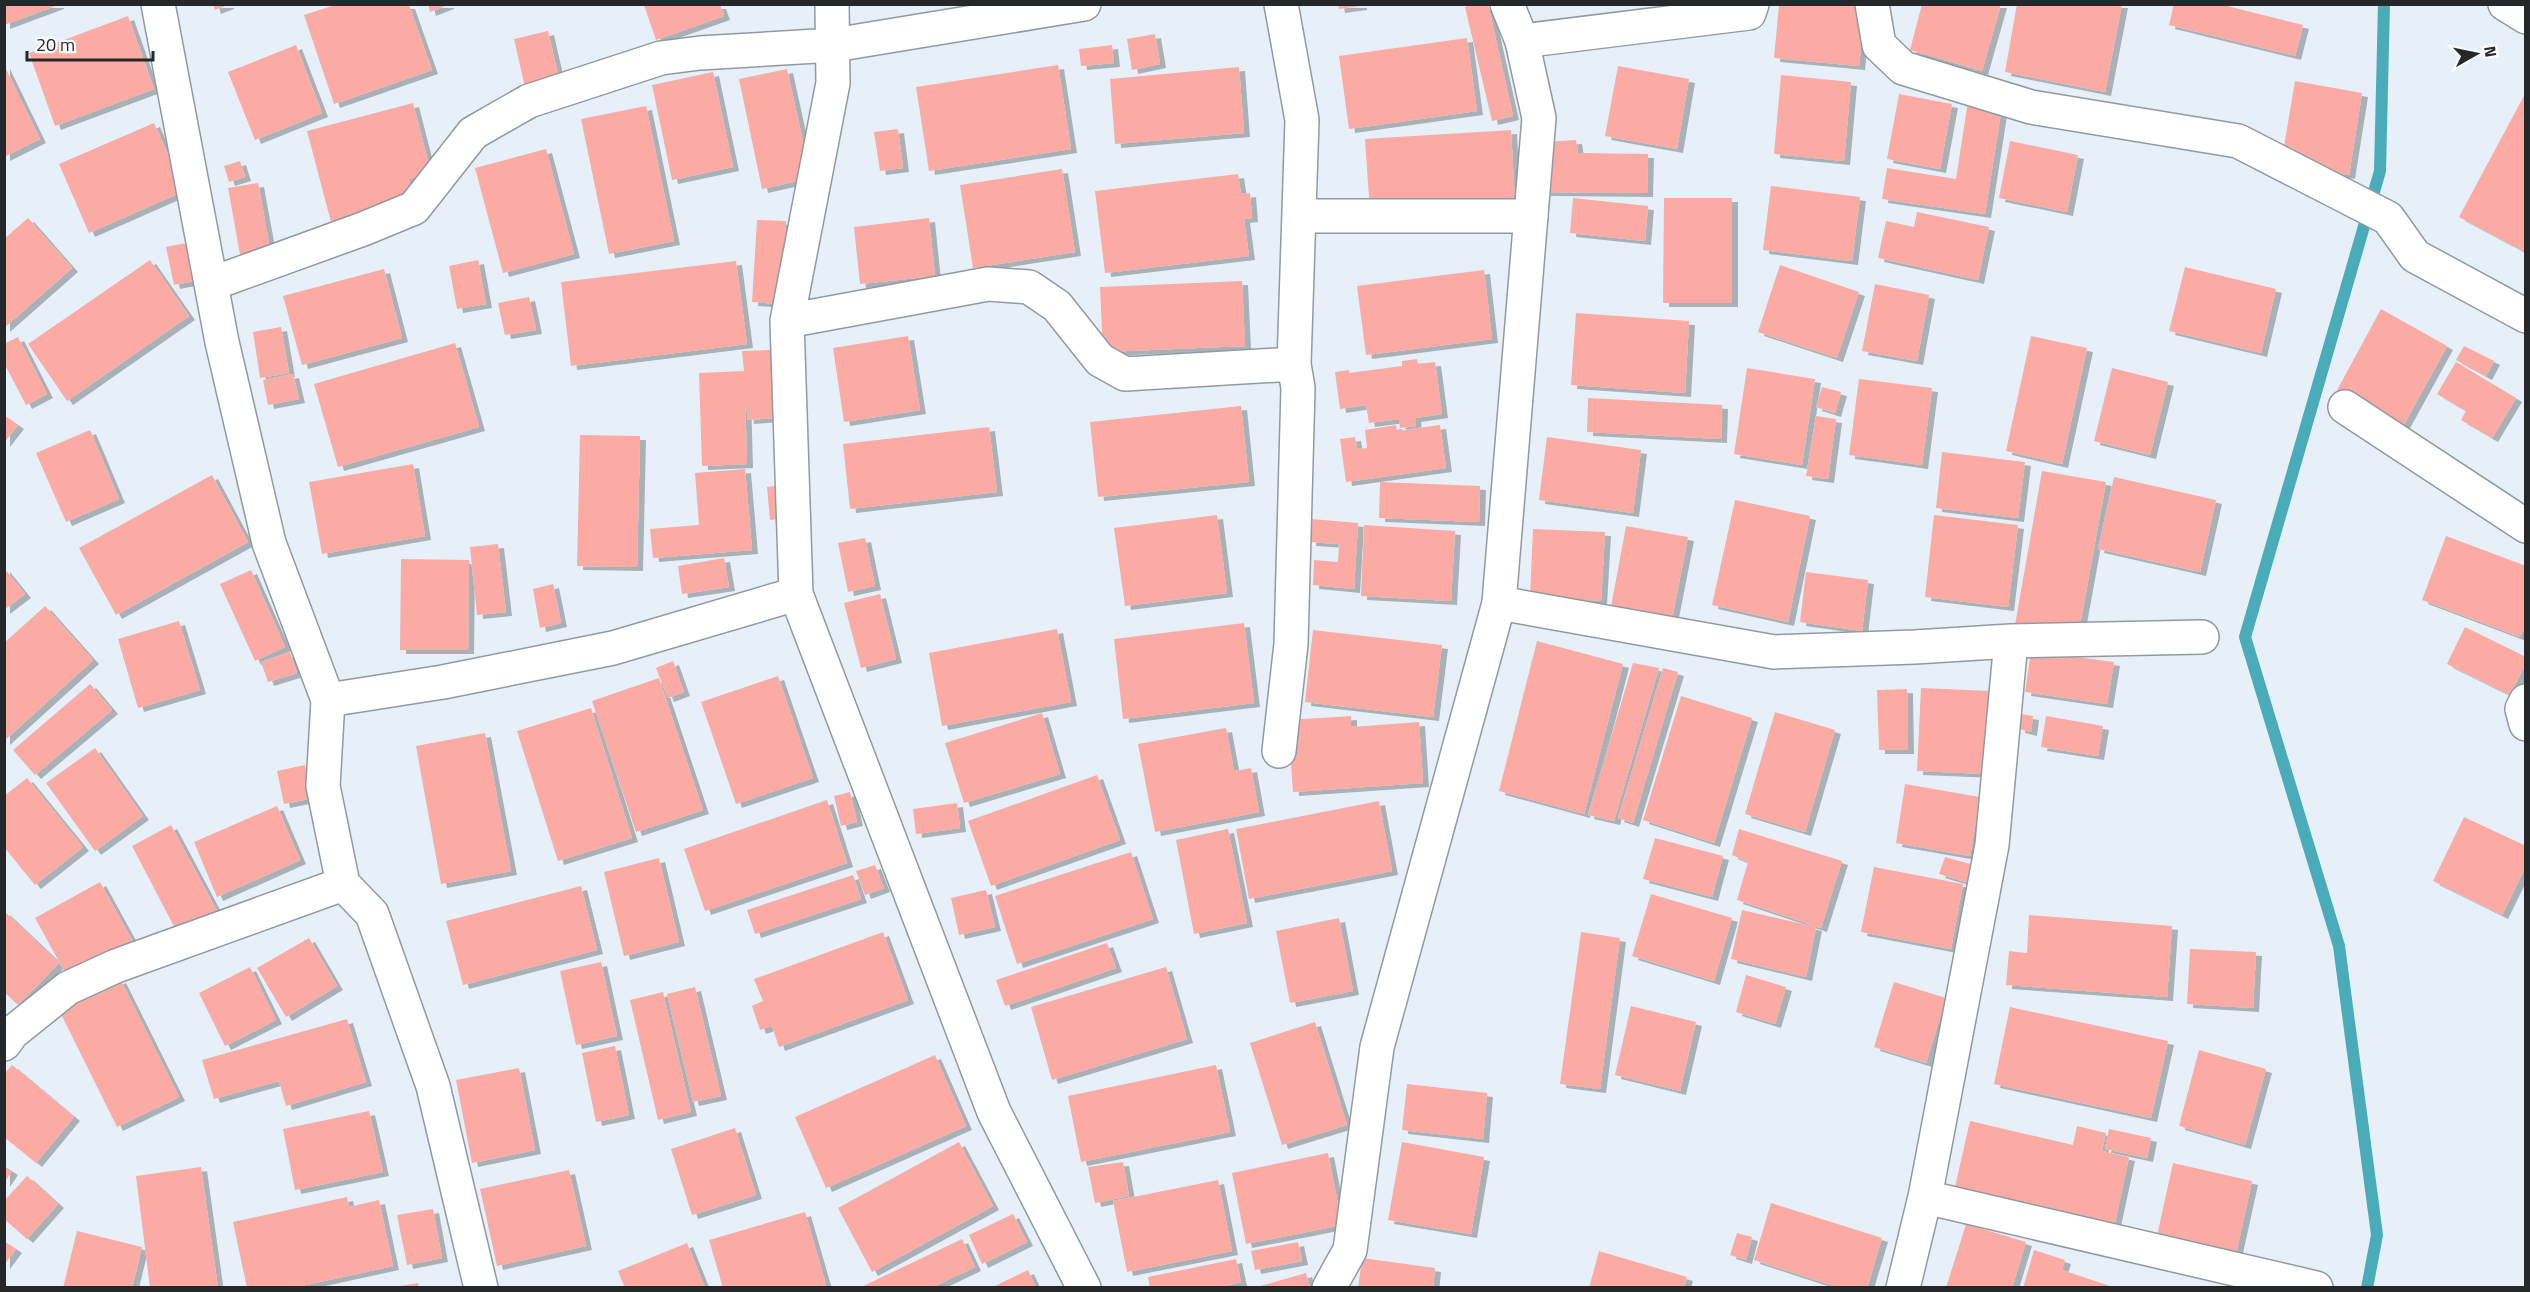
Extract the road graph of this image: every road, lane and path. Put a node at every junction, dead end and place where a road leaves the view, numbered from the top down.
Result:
1 (158, 4) edge
2 (832, 4) edge
3 (1084, 4) edge
4 (1281, 4) edge
5 (1507, 4) edge
6 (1752, 4) edge
7 (1872, 4) edge
8 (2505, 4) edge
9 (2526, 17) edge
10 (1522, 41) junction
11 (834, 45) junction
12 (1300, 216) junction
13 (1531, 216) junction
14 (211, 284) junction
15 (2526, 316) edge
16 (787, 321) junction
17 (1294, 364) junction
18 (2345, 407) dead end
19 (2526, 526) edge
20 (796, 594) junction
21 (1499, 603) junction
22 (2202, 637) dead end
23 (2011, 641) junction
24 (328, 700) junction
25 (2526, 701) edge
26 (2526, 724) edge
27 (1279, 751) dead end
28 (343, 884) junction
29 (7, 1034) edge
30 (1924, 1197) junction
31 (481, 1287) edge
32 (1084, 1287) edge
33 (1329, 1287) edge
34 (1903, 1287) edge
35 (2316, 1287) edge

1 - 14 street
2 - 11 street
3 - 11 street
4 - 12 street
5 - 10 street
6 - 10 street
7 - 15 street
8 - 9 street
10 - 13 street
11 - 14 street
11 - 16 street
12 - 13 street
12 - 17 street
13 - 21 street
14 - 24 street
16 - 17 street
16 - 20 street
17 - 27 street
18 - 19 street
20 - 24 street
20 - 32 street
21 - 23 street
21 - 33 street
22 - 23 street
23 - 30 street
24 - 28 street
25 - 26 street
28 - 29 street
28 - 31 street
30 - 34 street
30 - 35 street

